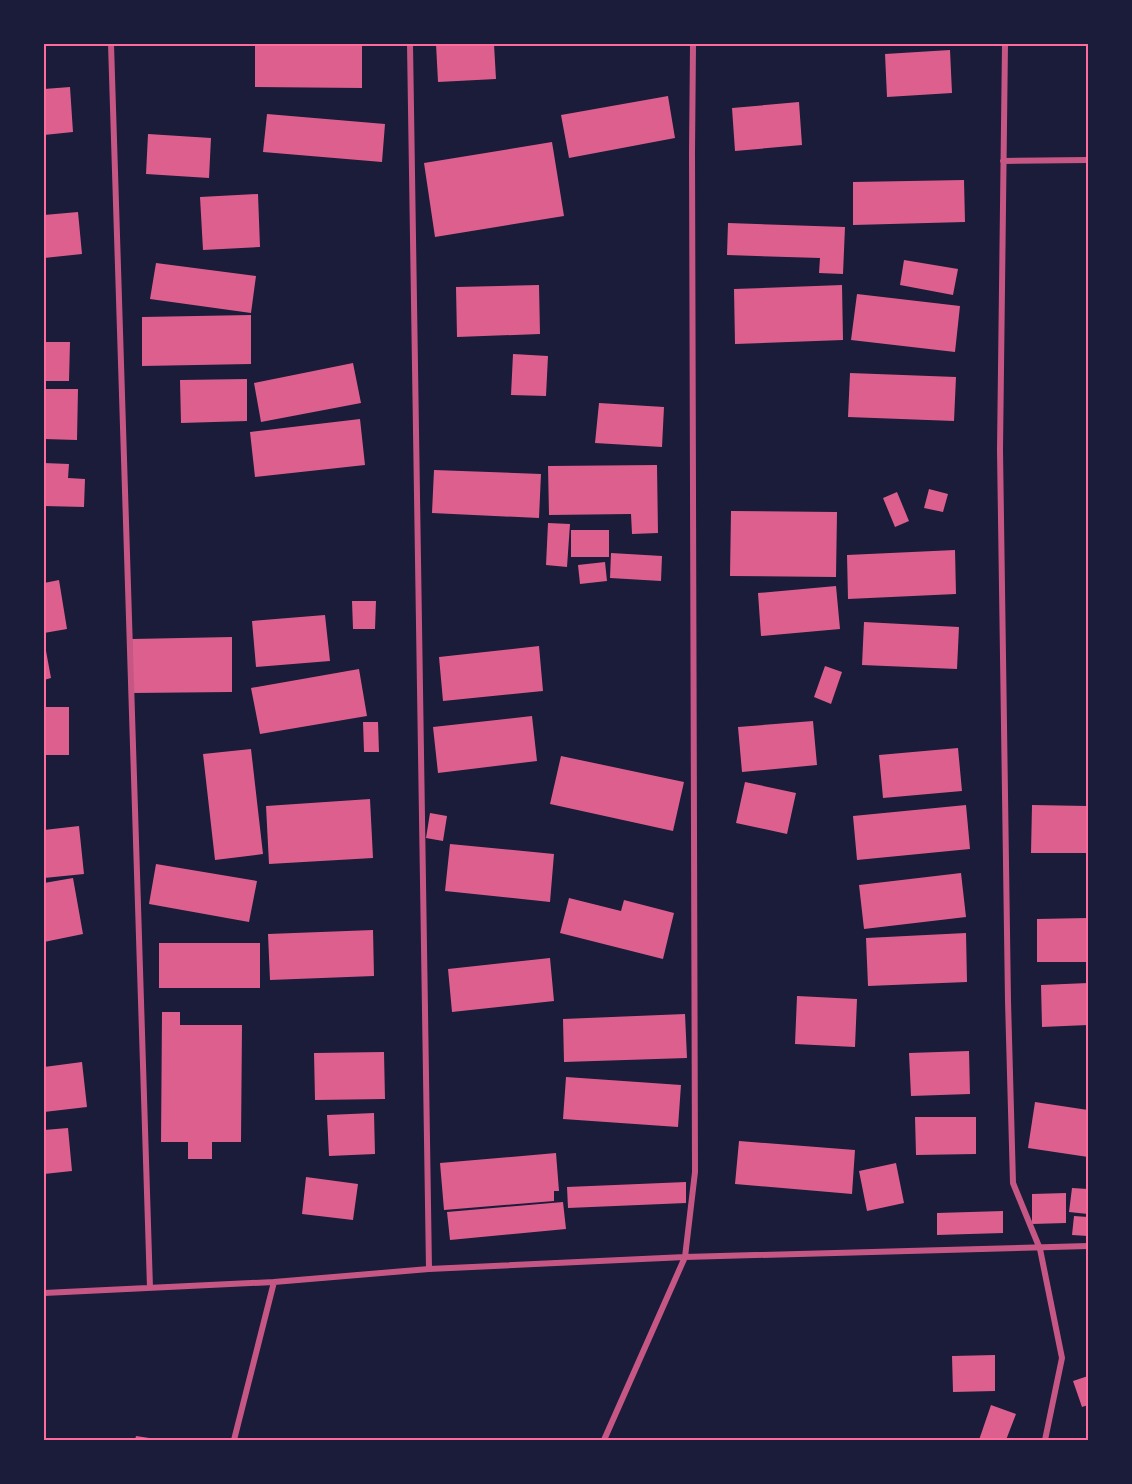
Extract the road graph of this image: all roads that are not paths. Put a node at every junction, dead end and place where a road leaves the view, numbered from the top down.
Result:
1 (111, 44) edge
2 (410, 44) edge
3 (693, 44) edge
4 (1005, 44) edge
5 (1089, 160) edge
6 (1003, 161) junction
7 (1089, 1246) edge
8 (1040, 1249) junction
9 (685, 1257) junction
10 (429, 1269) junction
11 (274, 1282) junction
12 (150, 1288) junction
13 (44, 1293) edge
14 (234, 1440) edge
15 (604, 1440) edge
16 (1045, 1440) edge

1 - 12 street
2 - 10 street
3 - 9 street
4 - 6 street
5 - 6 street
6 - 8 street
7 - 8 street
8 - 9 street
8 - 16 street
9 - 10 street
9 - 15 street
10 - 11 street
11 - 12 street
11 - 14 street
12 - 13 street

